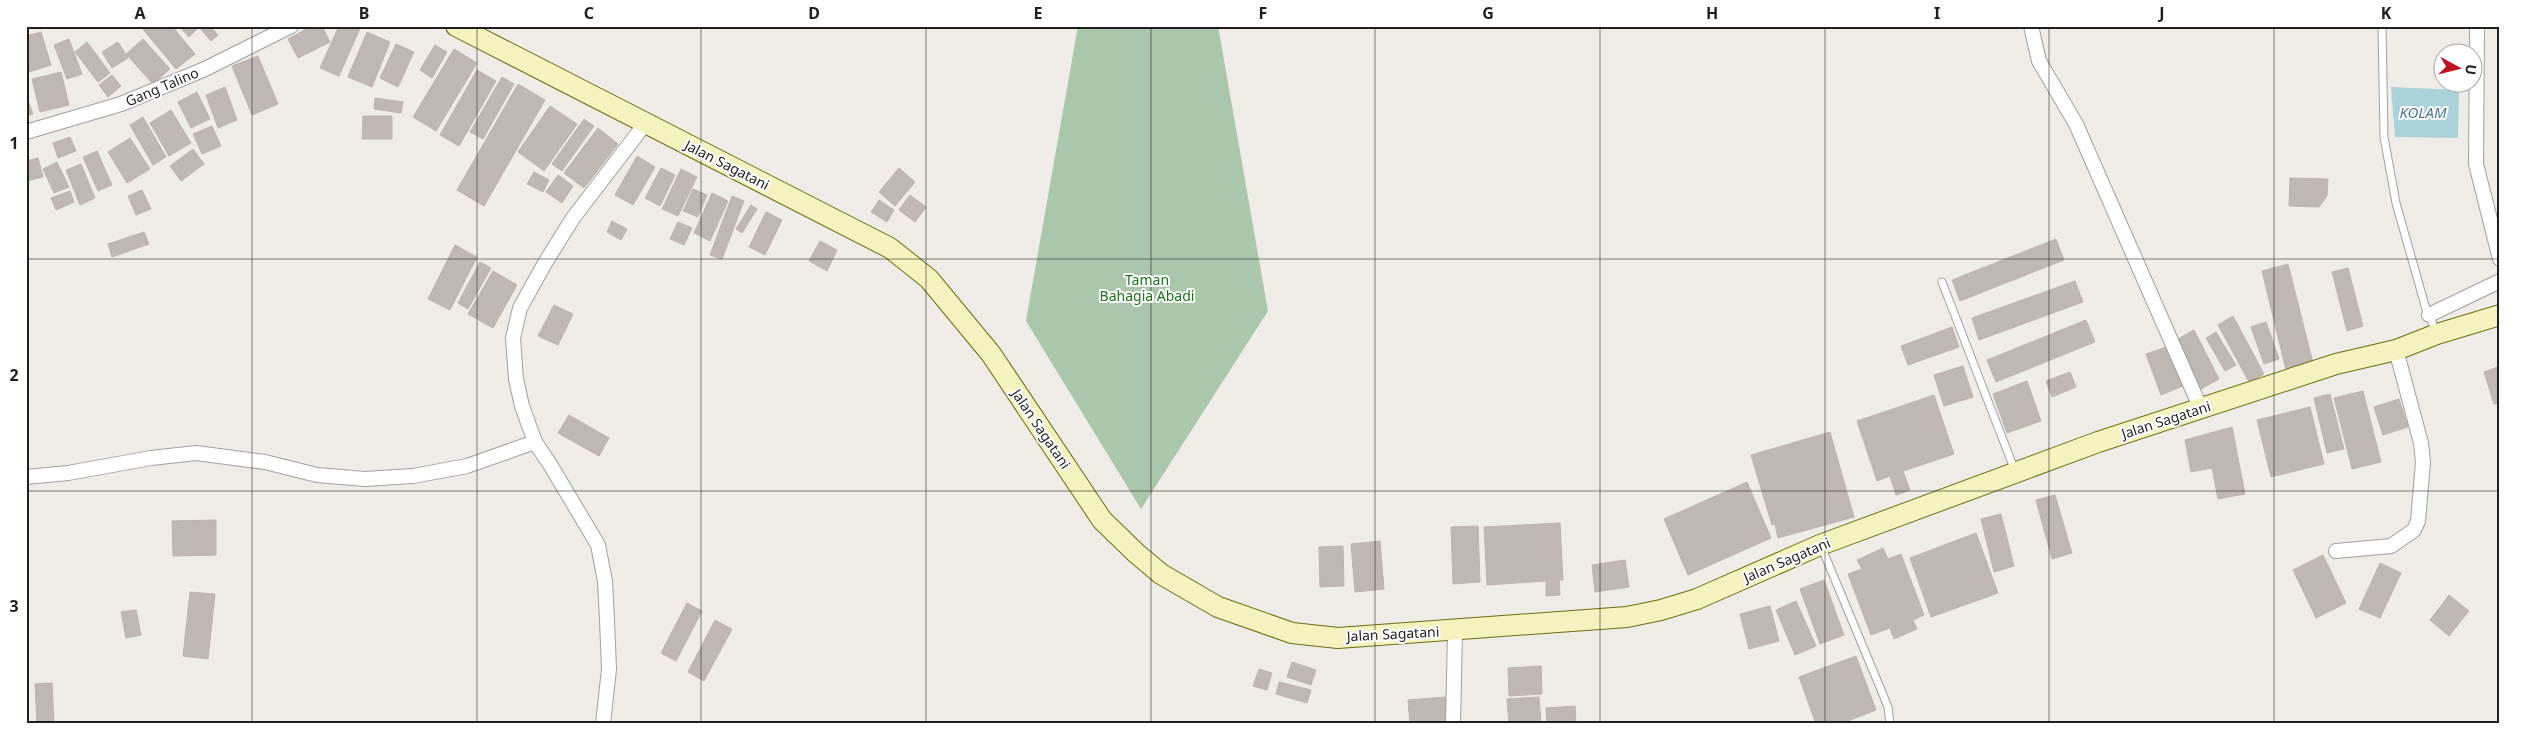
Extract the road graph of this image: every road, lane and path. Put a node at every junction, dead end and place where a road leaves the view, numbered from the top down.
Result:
1 (291, 26) edge
2 (456, 26) edge
3 (2031, 26) edge
4 (2382, 26) edge
5 (2477, 26) edge
6 (645, 124) junction
7 (26, 132) edge
8 (2500, 258) edge
9 (2500, 281) edge
10 (1942, 282) dead end
11 (2500, 314) edge
12 (2429, 315) junction
13 (2437, 334) junction
14 (2396, 350) junction
15 (2201, 409) junction
16 (534, 442) junction
17 (2016, 473) junction
18 (26, 476) edge
19 (1820, 545) junction
20 (2336, 552) dead end
21 (1455, 631) junction
22 (603, 724) edge
23 (1453, 724) edge
24 (1890, 724) edge

1 - 7 street, Gang Talino
2 - 6 street, Jalan Sagatani
3 - 15 street
4 - 12 lane
5 - 8 street
6 - 16 street
6 - 21 street, Jalan Sagatani
9 - 12 street
10 - 17 lane
11 - 13 street, Jalan Sagatani
12 - 13 lane
13 - 14 street, Jalan Sagatani
14 - 15 street, Jalan Sagatani
14 - 20 street
15 - 17 street, Jalan Sagatani
16 - 18 street
16 - 22 street
17 - 19 street, Jalan Sagatani
19 - 21 street, Jalan Sagatani
19 - 24 lane
21 - 23 street

